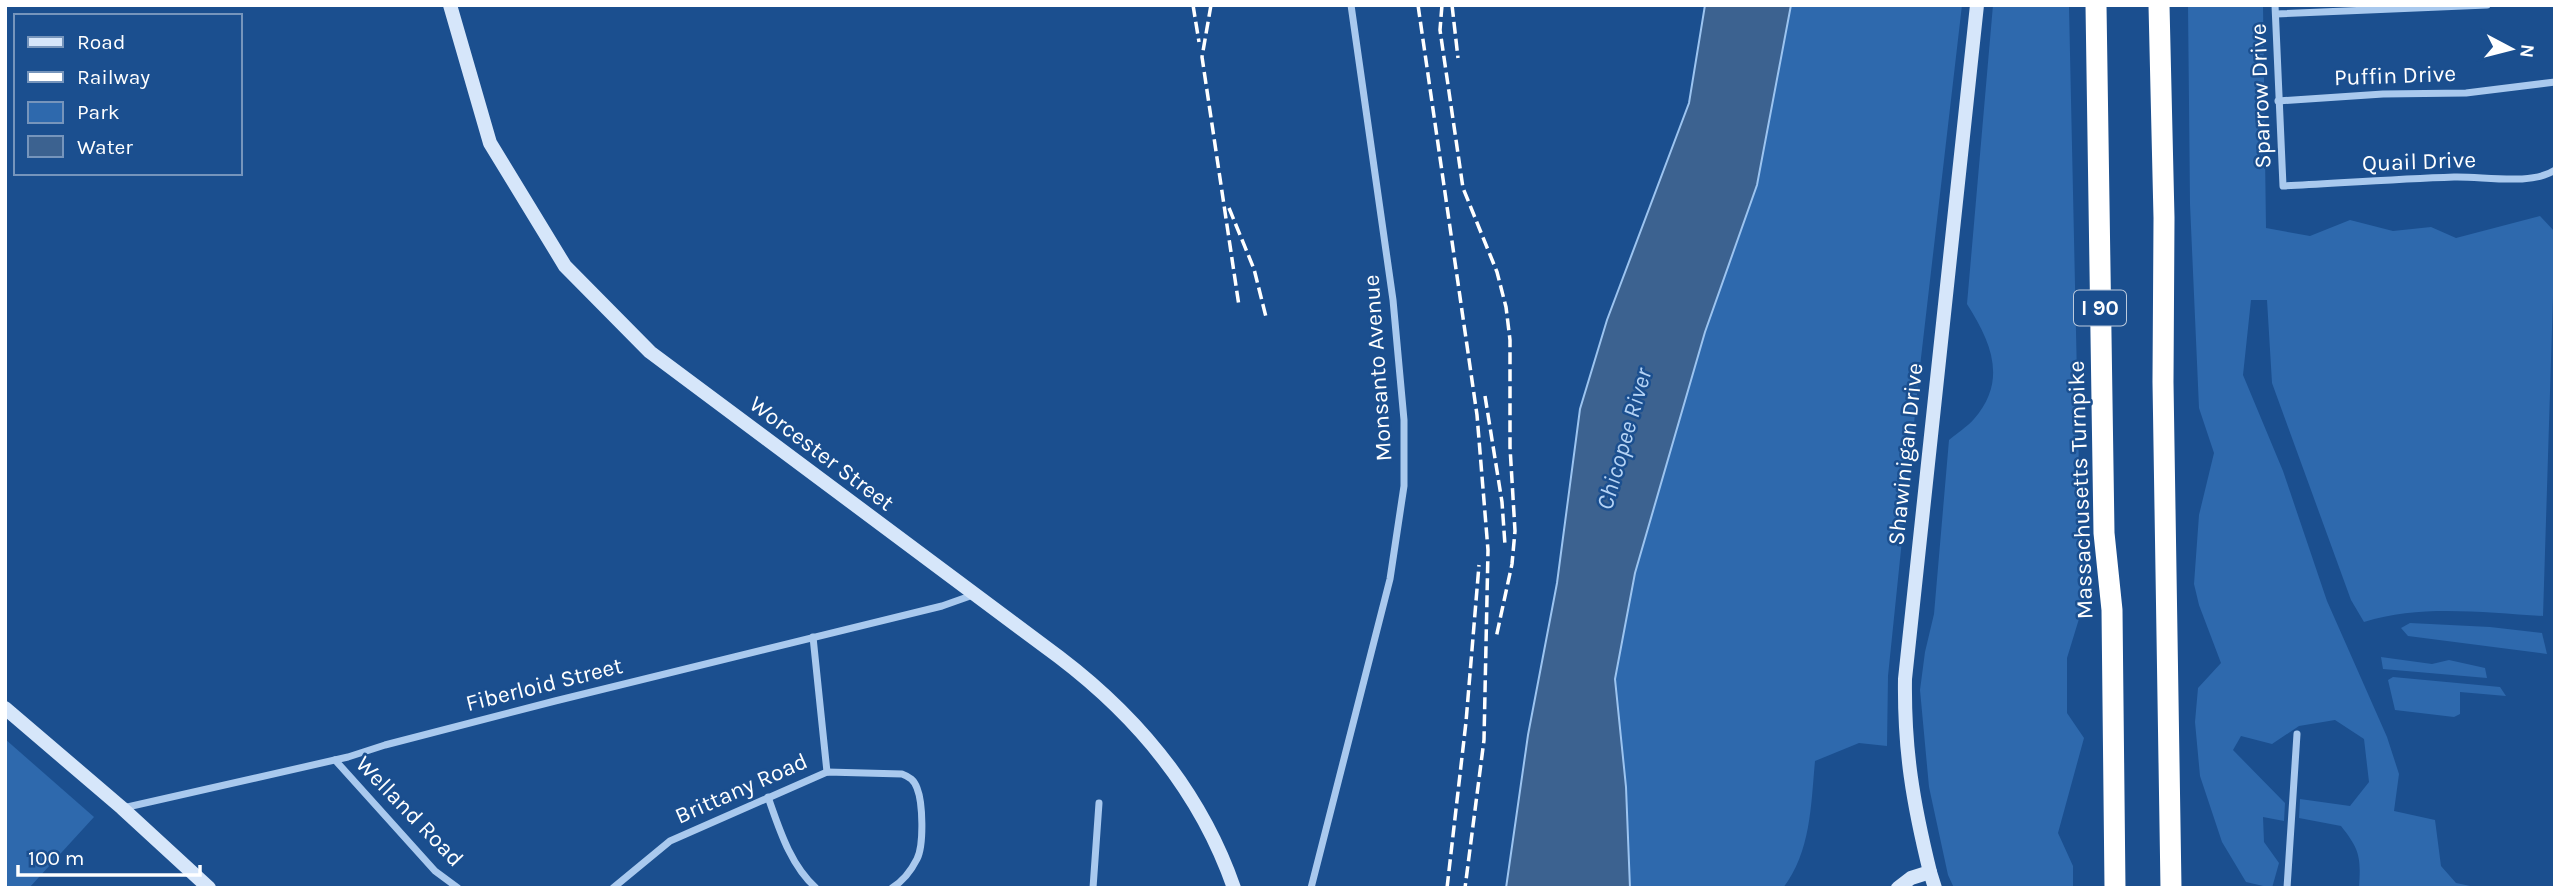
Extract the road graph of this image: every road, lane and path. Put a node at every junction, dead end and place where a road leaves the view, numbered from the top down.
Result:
1 (450, 5) edge
2 (1351, 5) edge
3 (1977, 5) edge
4 (2096, 5) edge
5 (2159, 5) edge
6 (2275, 5) edge
7 (2487, 5) edge
8 (2276, 14) junction
9 (2555, 82) edge
10 (2278, 101) junction
11 (2555, 170) edge
12 (2283, 186) joint
13 (974, 594) junction
14 (813, 637) junction
15 (5, 708) edge
16 (2297, 734) dead end
17 (335, 760) junction
18 (827, 772) junction
19 (768, 797) junction
20 (1099, 803) dead end
21 (122, 808) junction
22 (1930, 872) junction
23 (209, 888) edge
24 (458, 888) edge
25 (613, 888) edge
26 (816, 888) edge
27 (892, 888) edge
28 (1093, 888) edge
29 (1234, 888) edge
30 (1311, 888) edge
31 (1898, 888) edge
32 (1936, 888) edge
33 (2115, 888) edge
34 (2171, 888) edge
35 (2287, 888) edge

1 - 13 main road, Worcester Street
2 - 30 street, Monsanto Avenue
3 - 22 main road, Shawinigan Drive
4 - 33 highway, Massachusetts Turnpike / I 90
5 - 34 highway
6 - 8 street, Sparrow Drive
7 - 8 street
8 - 10 street, Sparrow Drive
9 - 10 street, Puffin Drive
10 - 12 street, Sparrow Drive
11 - 12 street, Quail Drive
13 - 14 street, Fiberloid Street
13 - 29 main road, Worcester Street
14 - 17 street, Fiberloid Street
14 - 18 street
15 - 21 main road
16 - 35 street
17 - 21 street, Fiberloid Street
17 - 24 street, Welland Road
18 - 19 street, Brittany Road
18 - 27 street, Brittany Road
19 - 25 street, Brittany Road
19 - 26 street
20 - 28 street
21 - 23 main road
22 - 31 main road
22 - 32 main road, Shawinigan Drive

